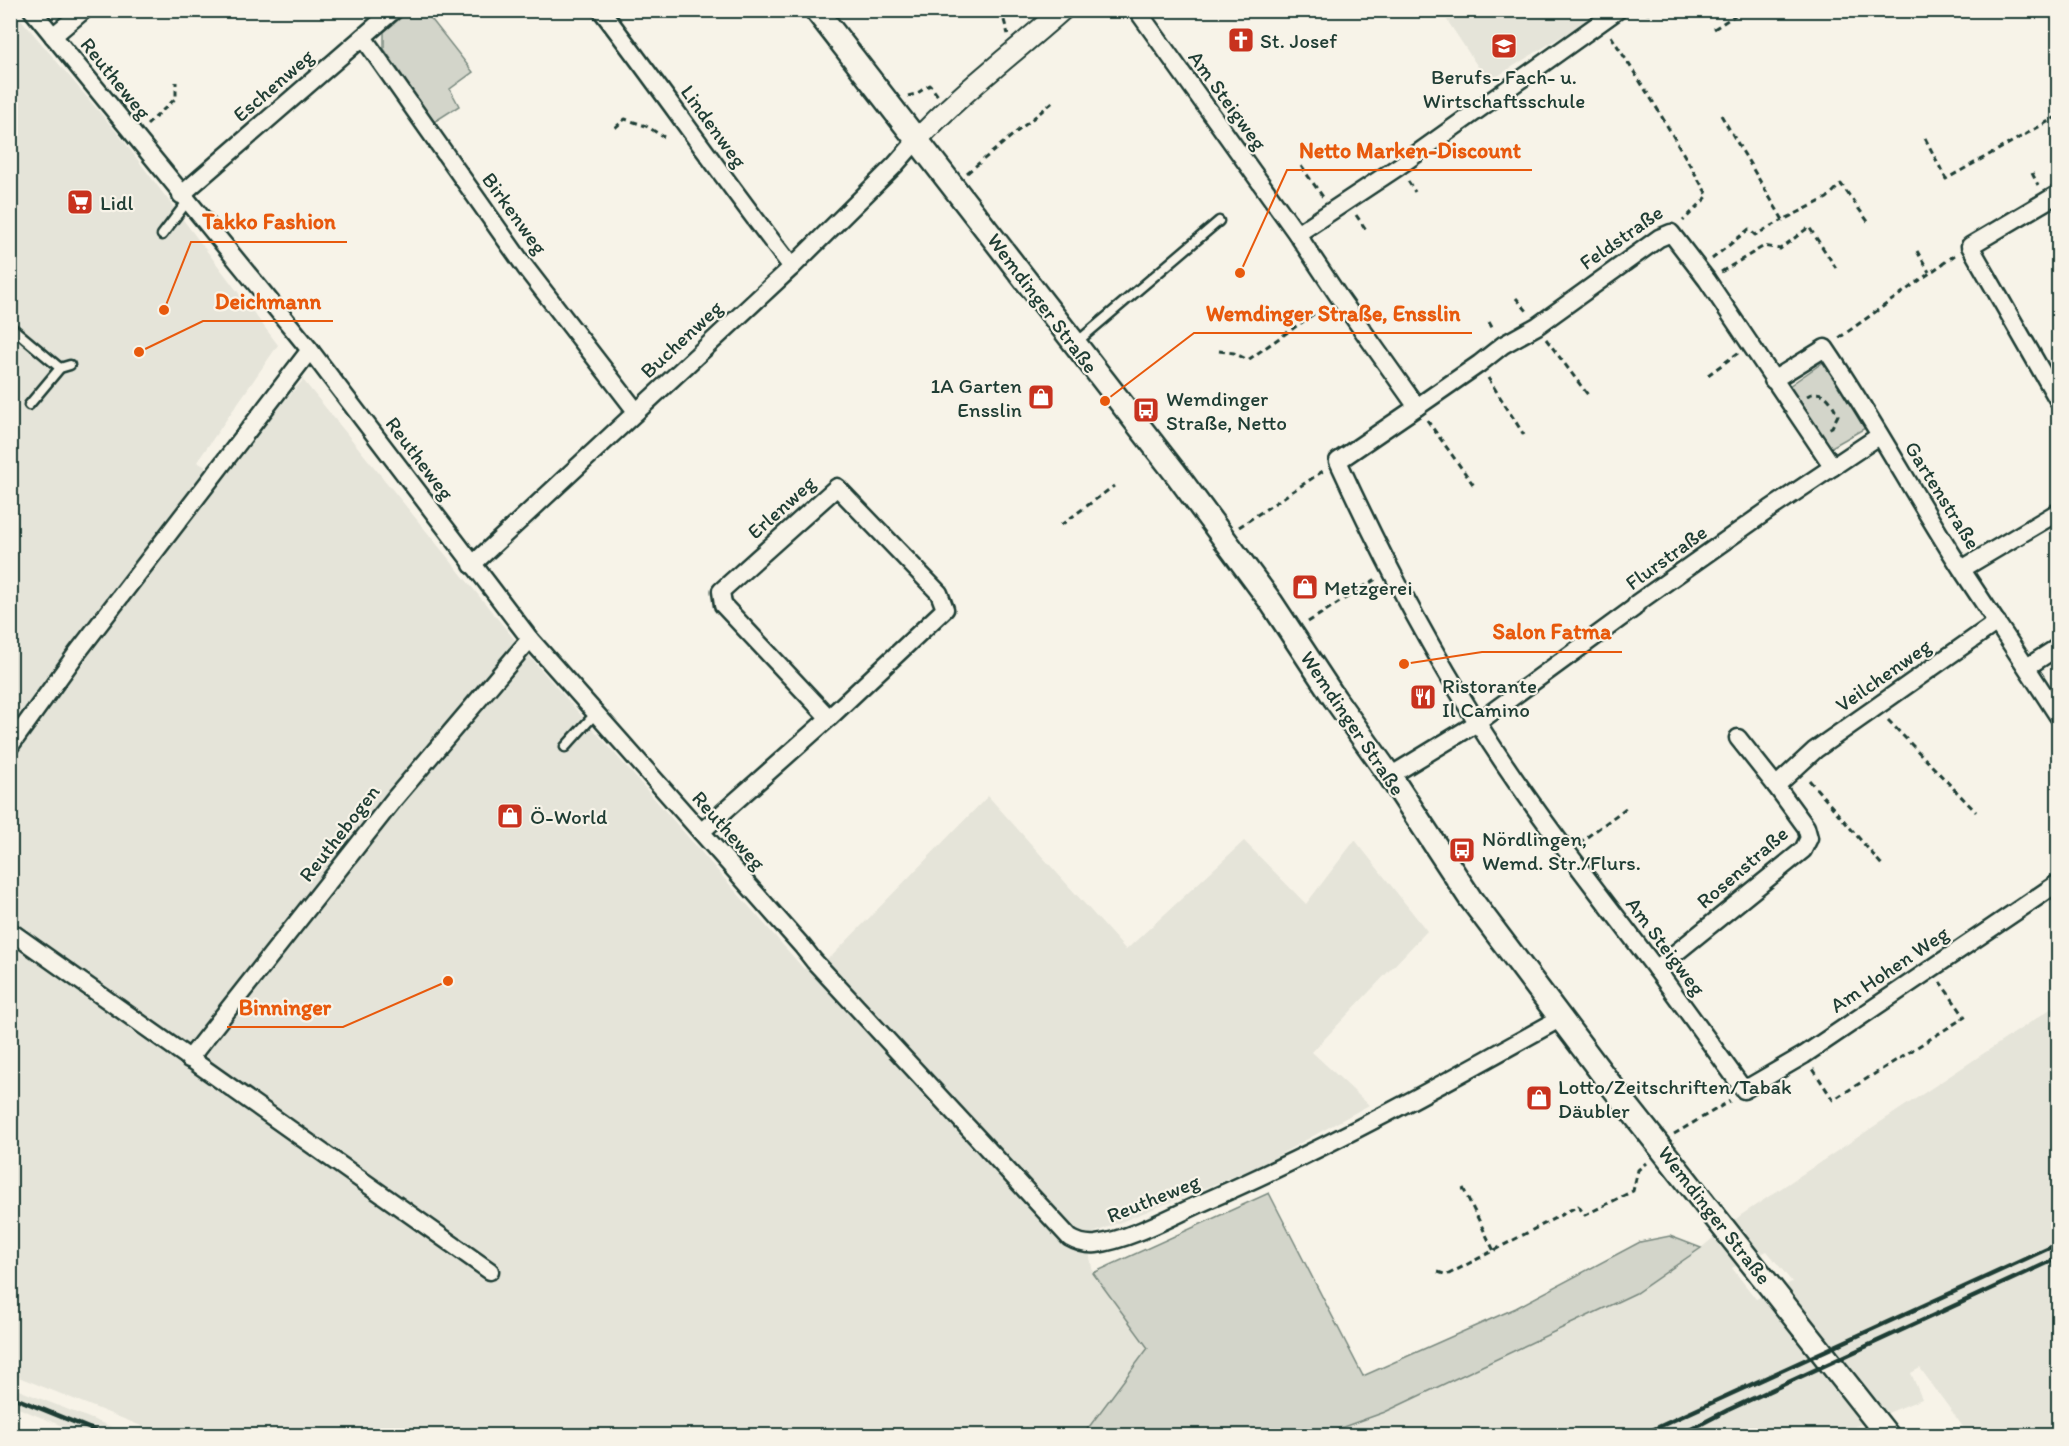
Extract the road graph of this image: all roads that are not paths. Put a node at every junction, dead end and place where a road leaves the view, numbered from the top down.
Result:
1 (32, 10) edge
2 (84, 10) edge
3 (394, 10) edge
4 (601, 10) edge
5 (816, 10) edge
6 (1062, 10) edge
7 (1137, 10) edge
8 (1618, 10) edge
9 (53, 36) junction
10 (363, 37) junction
11 (916, 141) junction
12 (2058, 194) edge
13 (184, 198) junction
14 (1219, 221) dead end
15 (1297, 234) junction
16 (162, 235) dead end
17 (792, 267) junction
18 (10, 326) edge
19 (1074, 344) junction
20 (310, 350) junction
21 (70, 365) dead end
22 (60, 368) junction
23 (1773, 380) junction
24 (2058, 400) edge
25 (29, 405) dead end
26 (1417, 406) junction
27 (636, 411) junction
28 (1879, 436) junction
29 (1833, 467) junction
30 (2058, 512) edge
31 (472, 565) junction
32 (1962, 569) junction
33 (1997, 622) junction
34 (530, 639) junction
35 (2058, 647) edge
36 (2026, 667) junction
37 (2053, 696) edge
38 (596, 713) junction
39 (2058, 716) edge
40 (829, 718) junction
41 (1477, 723) junction
42 (1738, 738) dead end
43 (10, 746) edge
44 (565, 747) dead end
45 (1390, 776) junction
46 (1776, 786) junction
47 (701, 832) junction
48 (2058, 883) edge
49 (10, 931) edge
50 (1656, 969) junction
51 (1561, 1018) junction
52 (189, 1059) junction
53 (1744, 1090) joint
54 (490, 1271) dead end
55 (1888, 1436) edge

1 - 9 street, Reutheweg
2 - 9 street
3 - 10 street, Eschenweg
4 - 17 street, Lindenweg
5 - 11 main road, Wemdinger Straße
6 - 11 street
7 - 15 street, Am Steigweg
8 - 15 street
9 - 13 street, Reutheweg
10 - 13 street, Eschenweg
10 - 27 street, Birkenweg
11 - 17 street, Buchenweg
11 - 19 main road, Wemdinger Straße
12 - 24 street
13 - 16 lane
13 - 20 street, Reutheweg
14 - 19 lane
15 - 26 street, Am Steigweg
17 - 27 street, Buchenweg
18 - 22 lane
19 - 45 main road, Wemdinger Straße
20 - 31 street, Reutheweg
20 - 43 street
21 - 22 lane
22 - 25 lane
23 - 26 street, Feldstraße
23 - 28 street, Gartenstraße
23 - 29 street
26 - 41 street, Am Steigweg
27 - 31 street, Buchenweg
28 - 29 street, Flurstraße
28 - 32 street, Gartenstraße
29 - 41 street, Flurstraße
30 - 32 street
31 - 34 street, Reutheweg
32 - 33 street, Gartenstraße
33 - 36 street, Gartenstraße
33 - 46 street, Veilchenweg
34 - 38 street, Reutheweg
34 - 52 street, Reuthebogen
35 - 36 street
36 - 37 street, Gartenstraße
37 - 39 street, Gartenstraße
38 - 44 lane
38 - 47 street, Reutheweg
40 - 40 street, Erlenweg
40 - 47 street, Erlenweg
41 - 45 street, Flurstraße
41 - 50 street, Am Steigweg
42 - 46 street, Rosenstraße
45 - 51 main road, Wemdinger Straße
46 - 50 street, Rosenstraße
47 - 51 street, Reutheweg
48 - 53 street, Am Hohen Weg
49 - 52 street
50 - 53 street, Am Steigweg
51 - 55 main road, Wemdinger Straße
52 - 54 street

